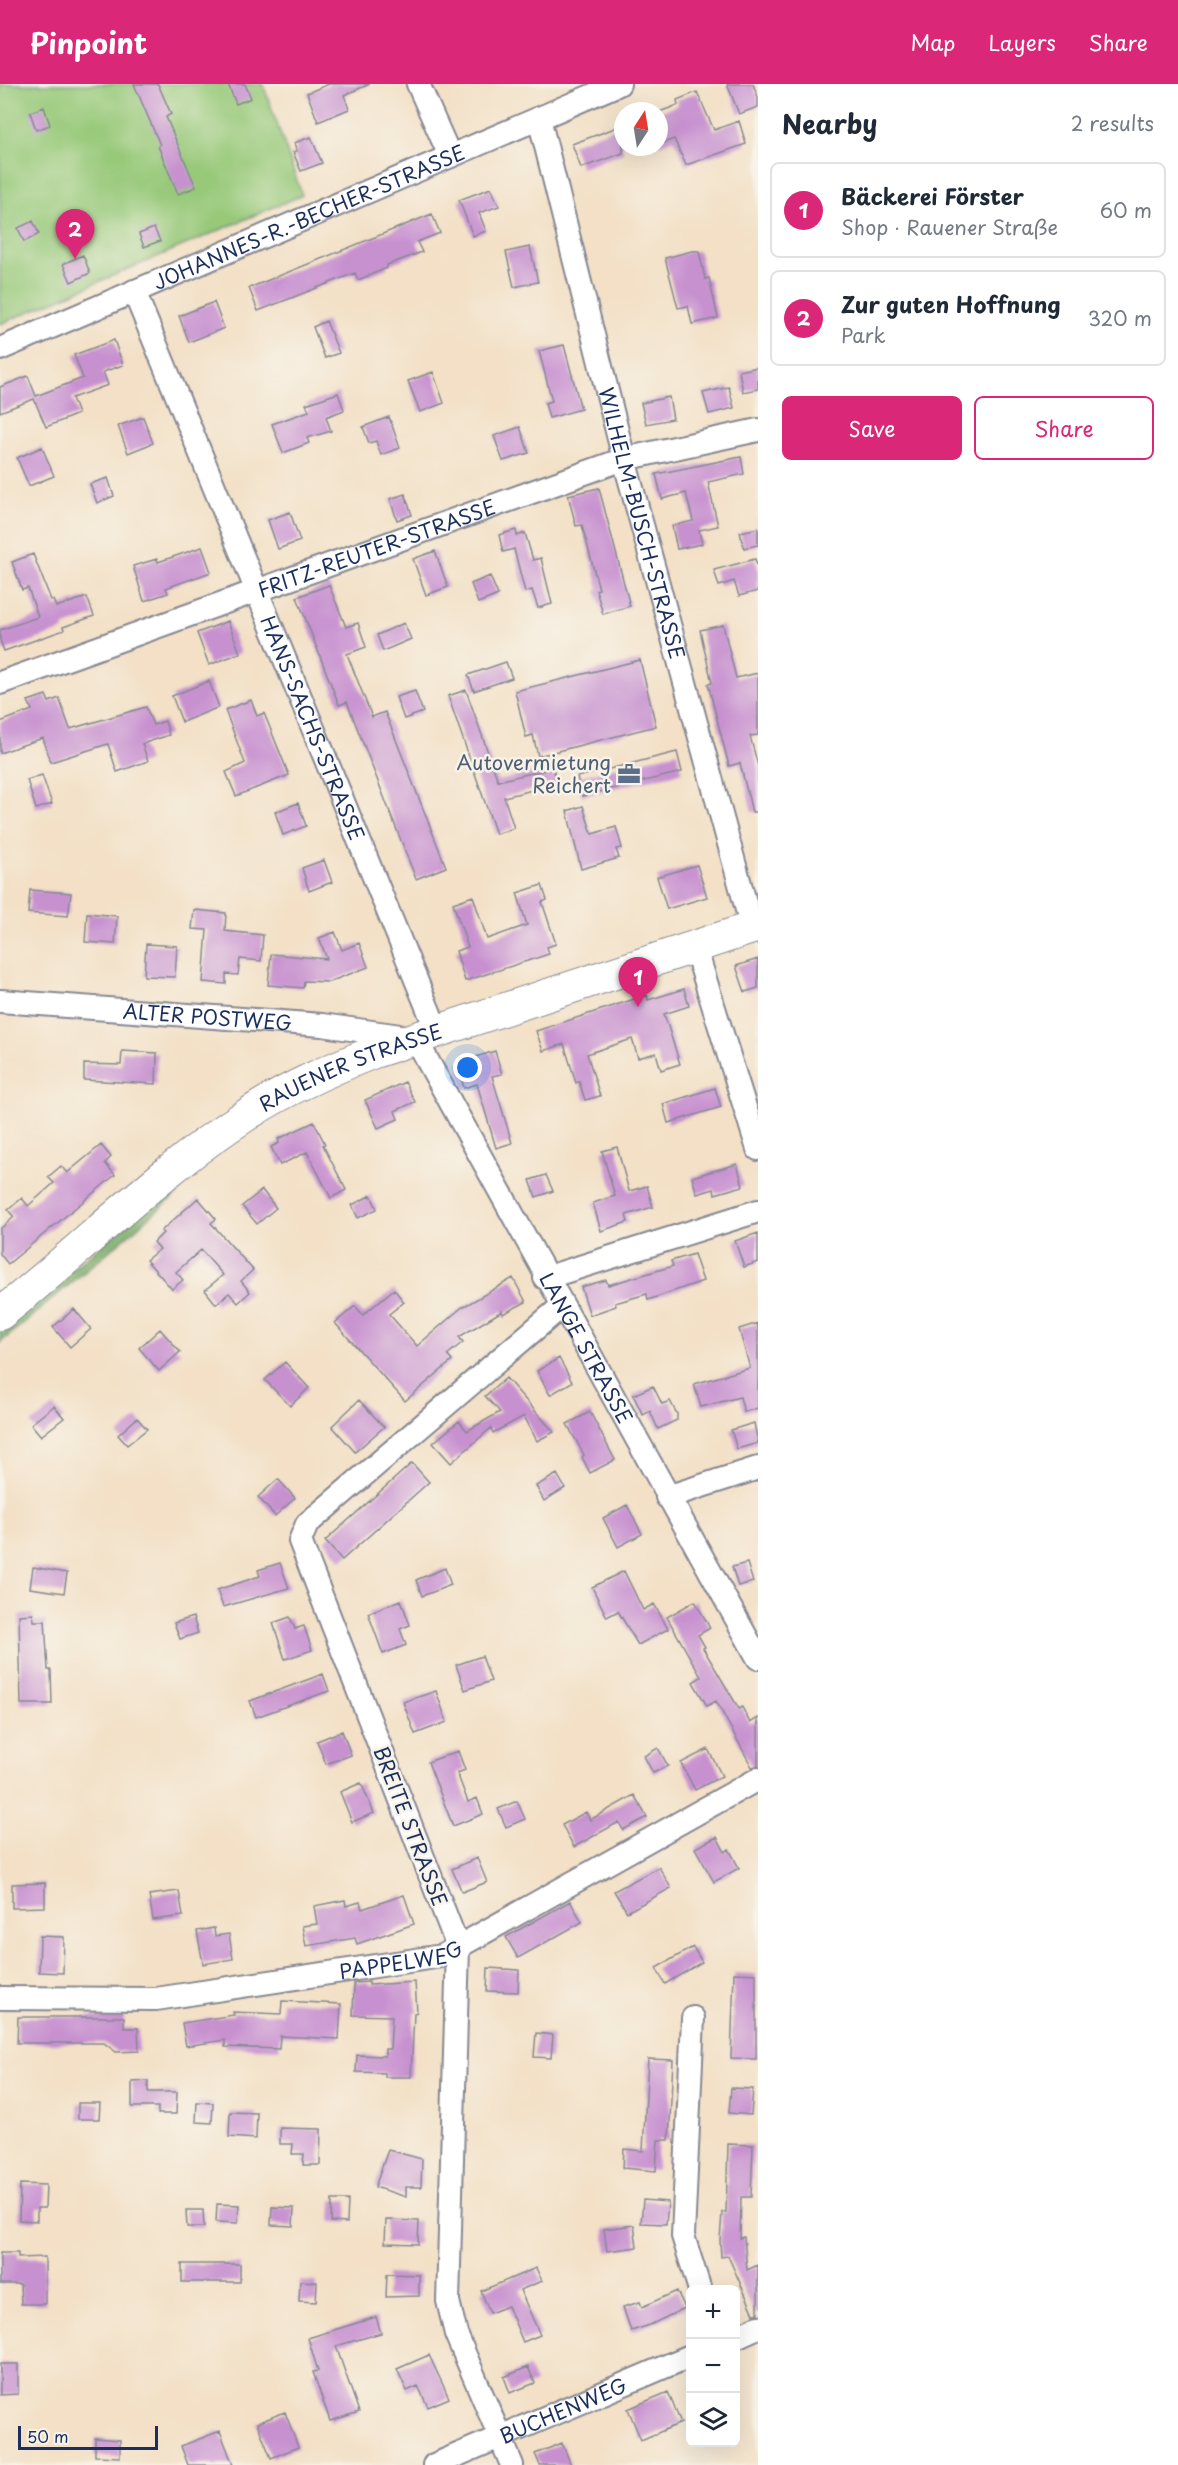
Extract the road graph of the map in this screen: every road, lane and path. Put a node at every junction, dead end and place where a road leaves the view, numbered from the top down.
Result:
1 (418, 84) edge
2 (619, 84) edge
3 (539, 118) junction
4 (450, 156) junction
5 (134, 291) junction
6 (0, 349) edge
7 (758, 430) edge
8 (624, 459) junction
9 (256, 592) junction
10 (0, 683) edge
11 (755, 927) edge
12 (695, 947) junction
13 (0, 1001) edge
14 (426, 1035) junction
15 (758, 1149) edge
16 (758, 1211) edge
17 (545, 1278) junction
18 (562, 1306) junction
19 (0, 1314) edge
20 (758, 1468) edge
21 (667, 1497) junction
22 (758, 1658) edge
23 (758, 1779) edge
24 (458, 1947) junction
25 (0, 1998) edge
26 (693, 2019) dead end
27 (699, 2285) edge
28 (758, 2327) edge
29 (740, 2335) edge
30 (686, 2358) edge
31 (500, 2437) junction
32 (434, 2465) edge
33 (512, 2465) edge

1 - 4 street
2 - 3 street, JOHANNES-R.-BECHER-STRASSE
3 - 4 street, JOHANNES-R.-BECHER-STRASSE
3 - 8 street, WILHELM-BUSCH-STRASSE
4 - 5 street, JOHANNES-R.-BECHER-STRASSE
5 - 6 street, JOHANNES-R.-BECHER-STRASSE
5 - 9 street, HANS-SACHS-STRASSE
7 - 8 street, FRITZ-REUTER-STRASSE
8 - 9 street, FRITZ-REUTER-STRASSE
8 - 11 street, WILHELM-BUSCH-STRASSE
9 - 10 street, FRITZ-REUTER-STRASSE
9 - 14 street, HANS-SACHS-STRASSE
11 - 12 main road, RAUENER STRASSE
12 - 14 main road, RAUENER STRASSE
12 - 15 street
13 - 14 street, ALTER POSTWEG
14 - 17 street, LANGE STRASSE
14 - 19 main road, RAUENER STRASSE
16 - 17 street
17 - 18 street, LANGE STRASSE
18 - 21 street, LANGE STRASSE
18 - 24 street, BREITE STRASSE
20 - 21 street
21 - 22 street, LANGE STRASSE
23 - 24 street, PAPPELWEG
24 - 25 street, PAPPELWEG
24 - 31 street, BREITE STRASSE
26 - 27 street
28 - 29 street
30 - 31 street, BUCHENWEG
31 - 32 street, BUCHENWEG
31 - 33 street, BREITE STRASSE

